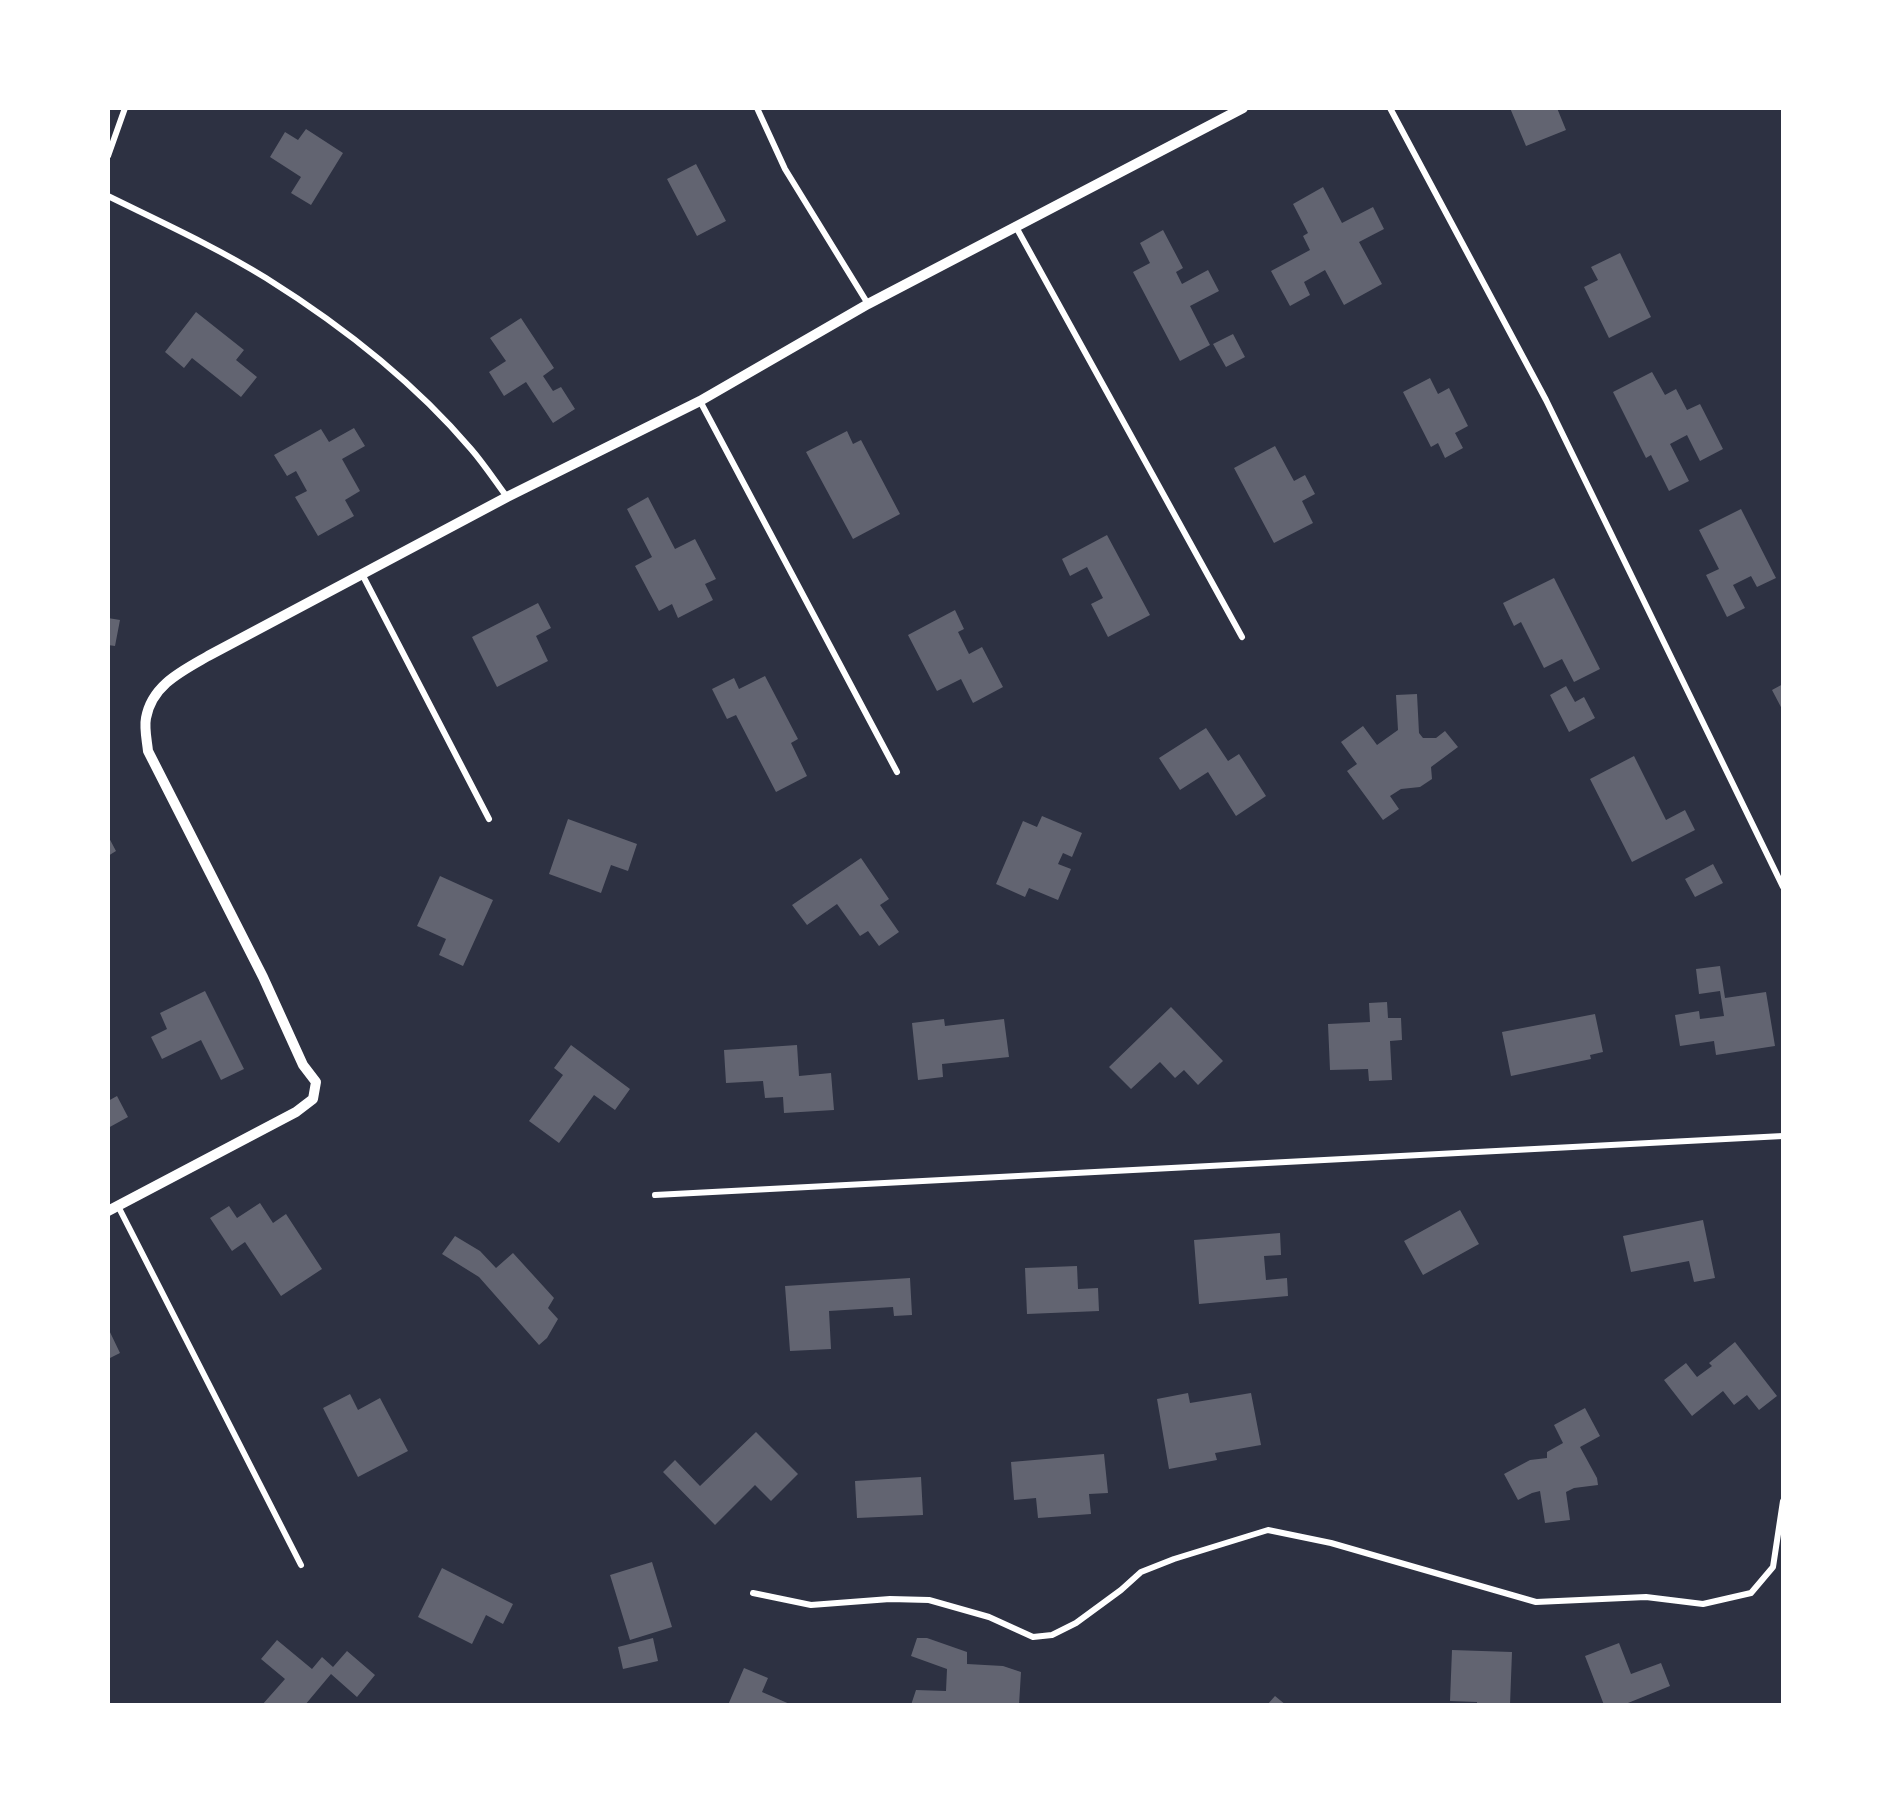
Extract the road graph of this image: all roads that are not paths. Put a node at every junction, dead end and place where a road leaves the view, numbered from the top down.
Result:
1 (125, 108) edge
2 (757, 108) edge
3 (1243, 108) edge
4 (1390, 108) edge
5 (108, 156) edge
6 (108, 196) edge
7 (1016, 226) junction
8 (868, 304) junction
9 (700, 401) junction
10 (507, 497) junction
11 (362, 574) junction
12 (1242, 637) dead end
13 (897, 772) dead end
14 (489, 819) dead end
15 (1783, 888) edge
16 (1783, 1136) edge
17 (655, 1195) dead end
18 (113, 1208) edge
19 (1783, 1501) edge
20 (301, 1564) dead end
21 (753, 1593) dead end

1 - 5 street
2 - 8 street
3 - 7 street
4 - 15 street
6 - 10 street
7 - 8 street
7 - 12 street
8 - 9 street
9 - 10 street
9 - 13 street
10 - 11 street
11 - 14 street
11 - 18 street
16 - 17 street
18 - 20 street
19 - 21 street

